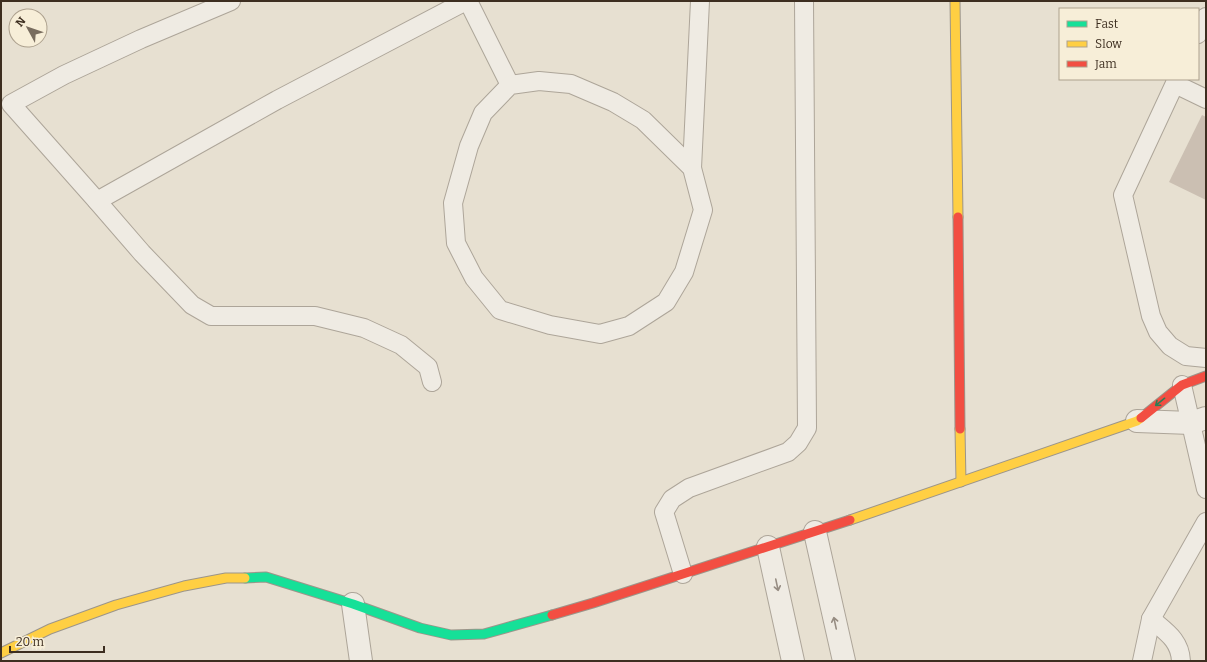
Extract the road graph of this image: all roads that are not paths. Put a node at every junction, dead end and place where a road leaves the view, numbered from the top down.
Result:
1 (231, 1) edge
2 (467, 1) edge
3 (700, 1) edge
4 (804, 1) edge
5 (956, 1) edge
6 (1206, 16) edge
7 (1199, 32) edge
8 (1176, 82) edge
9 (510, 85) junction
10 (1206, 99) edge
11 (6, 107) edge
12 (692, 168) junction
13 (97, 201) junction
14 (1206, 358) edge
15 (1206, 376) edge
16 (432, 382) dead end
17 (1182, 385) junction
18 (1136, 421) junction
19 (1198, 421) edge
20 (961, 482) junction
21 (1206, 489) edge
22 (1206, 522) edge
23 (815, 532) junction
24 (768, 547) junction
25 (683, 574) junction
26 (353, 604) junction
27 (1152, 619) junction
28 (1, 653) edge
29 (361, 661) edge
30 (793, 661) edge
31 (844, 661) edge
32 (1142, 661) edge
33 (1181, 661) edge

1 - 11 lane
2 - 9 lane
2 - 13 lane
3 - 12 lane
4 - 25 lane
5 - 20 street
6 - 7 lane
8 - 10 lane
8 - 14 lane
9 - 12 lane
9 - 12 lane
11 - 13 lane
13 - 16 lane
15 - 17 street
17 -> 18 street
17 - 19 lane
18 - 19 street
18 - 20 street
19 - 21 lane
20 - 23 street
22 - 27 lane
23 - 24 street
31 -> 23 street
24 - 25 street
24 -> 30 street
25 - 26 street
26 - 28 street
26 - 29 street
27 - 32 lane
27 - 33 lane

